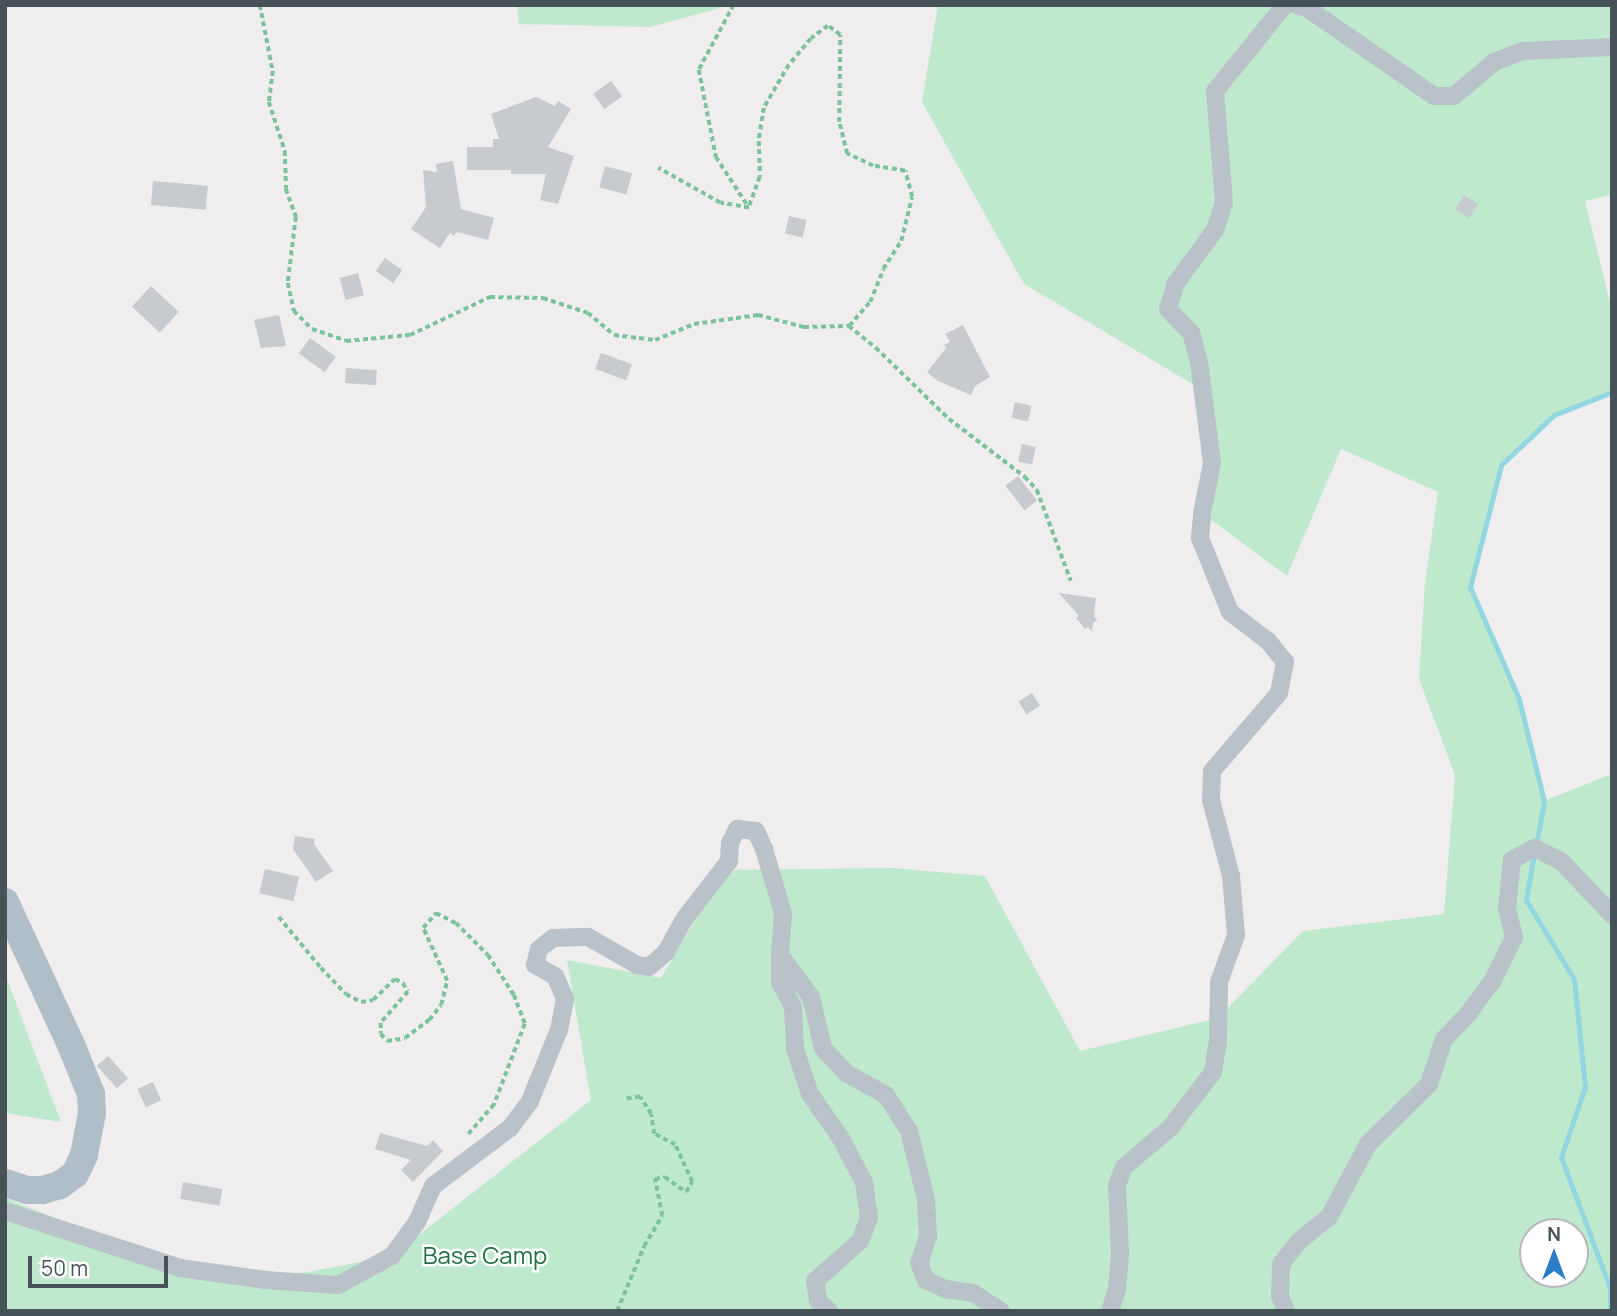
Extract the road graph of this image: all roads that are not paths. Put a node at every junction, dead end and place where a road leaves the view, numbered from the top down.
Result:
1 (1284, 5) edge
2 (1296, 5) edge
3 (1612, 47) edge
4 (5, 902) edge
5 (1612, 915) edge
6 (780, 955) junction
7 (5, 1183) edge
8 (5, 1212) edge
9 (829, 1311) edge
10 (1001, 1311) edge
11 (1110, 1311) edge
12 (1286, 1311) edge

1 - 11 street
2 - 3 street
4 - 7 main road
5 - 12 street
6 - 8 street
6 - 9 street
6 - 10 street

